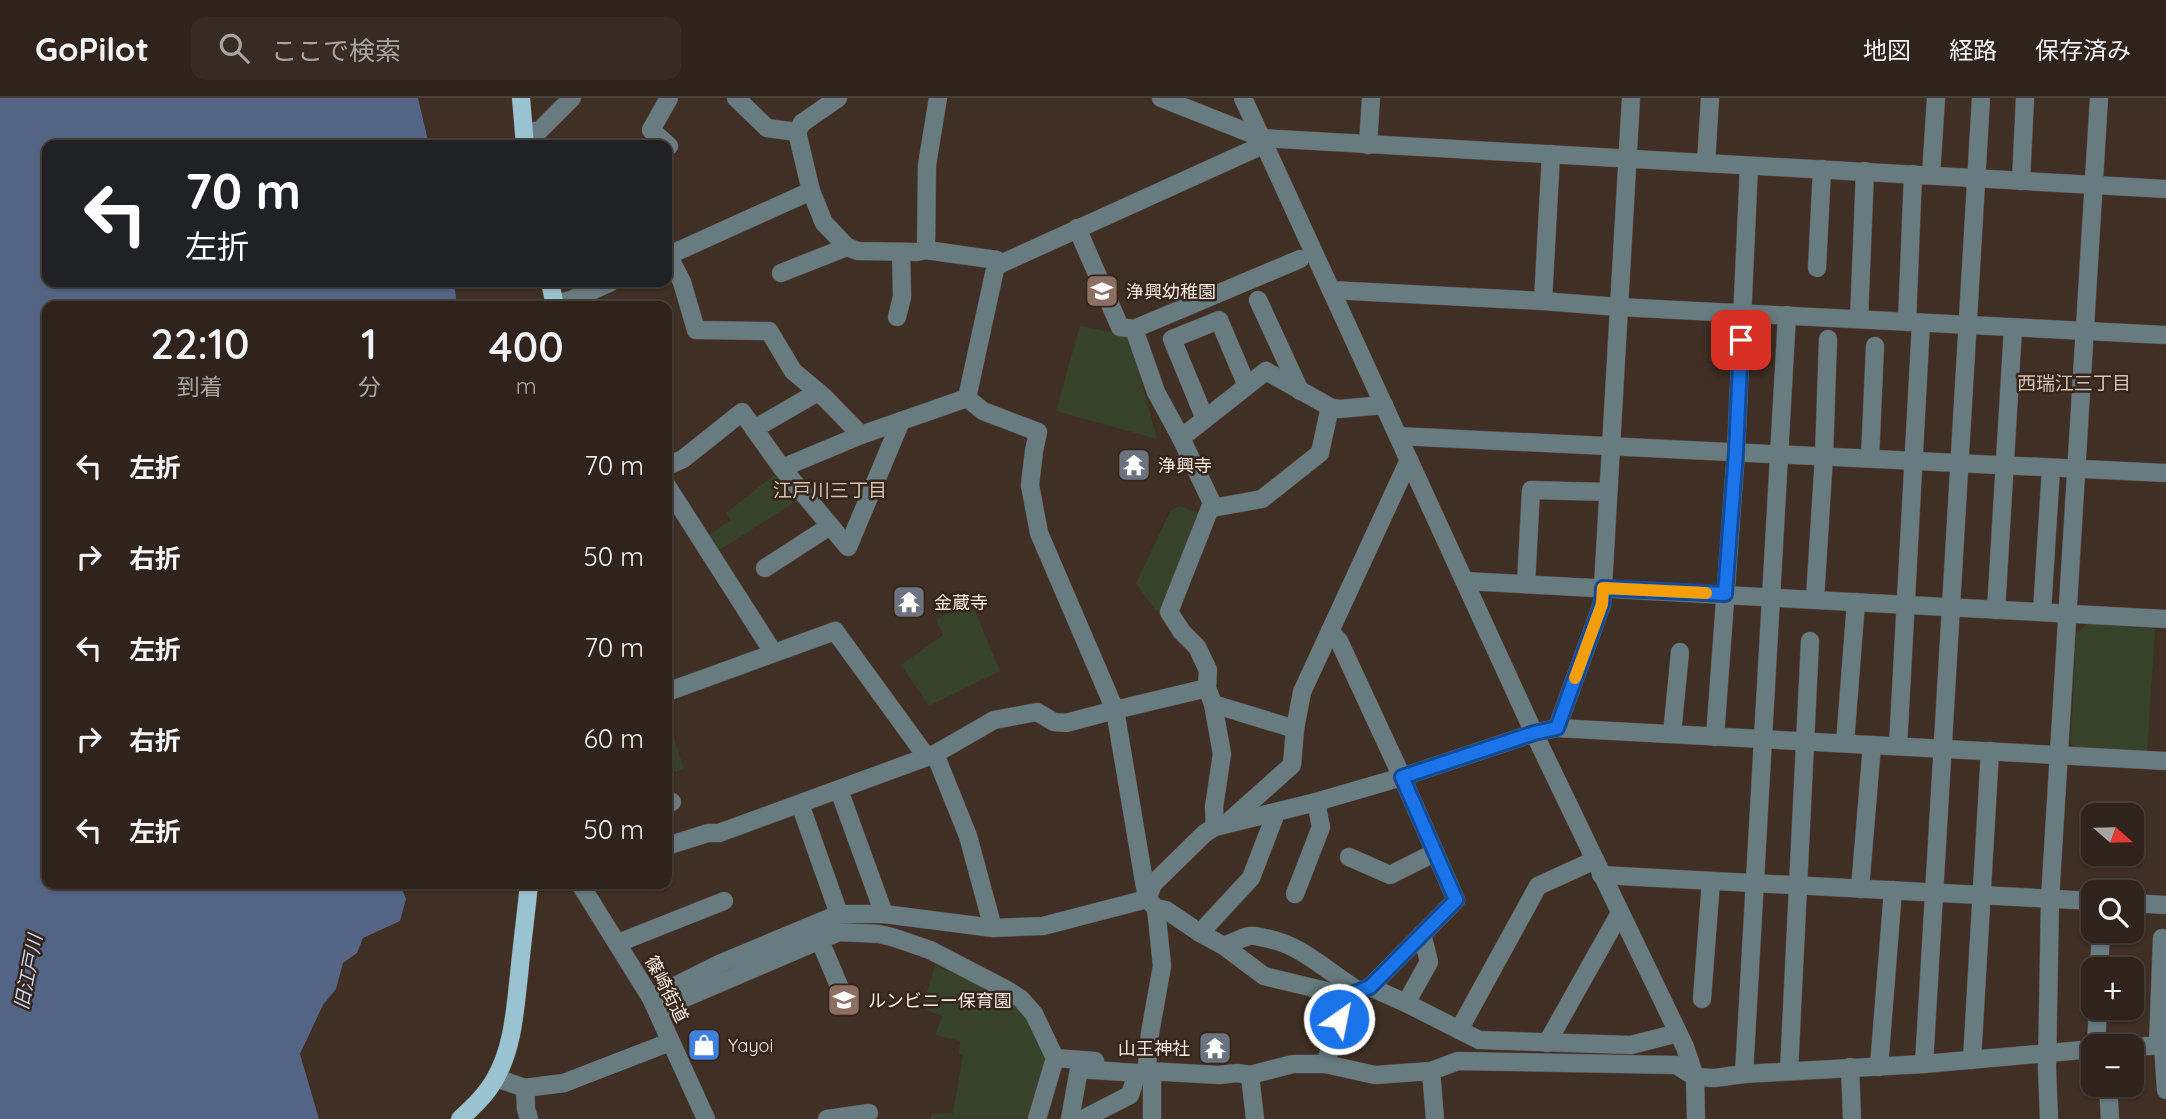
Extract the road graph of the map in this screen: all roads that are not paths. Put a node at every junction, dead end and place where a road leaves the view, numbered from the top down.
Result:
1 (521, 98) edge
2 (572, 98) edge
3 (669, 98) edge
4 (736, 98) edge
5 (838, 98) edge
6 (939, 98) edge
7 (1161, 98) edge
8 (1243, 98) edge
9 (1371, 98) edge
10 (1631, 98) edge
11 (1710, 98) edge
12 (1936, 98) edge
13 (1981, 98) edge
14 (2025, 98) edge
15 (2099, 98) edge
16 (797, 132) junction
17 (525, 139) edge
18 (662, 140) edge
19 (1263, 141) junction
20 (1368, 145) junction
21 (1551, 154) junction
22 (1628, 159) junction
23 (1706, 163) junction
24 (1749, 166) junction
25 (1822, 169) junction
26 (1865, 172) junction
27 (1913, 174) junction
28 (1931, 175) junction
29 (1976, 179) junction
30 (2021, 181) junction
31 (2095, 185) junction
32 (2166, 189) edge
33 (811, 191) junction
34 (1077, 228) junction
35 (847, 247) junction
36 (926, 250) junction
37 (901, 252) junction
38 (672, 254) edge
39 (1300, 259) dead end
40 (672, 263) edge
41 (996, 266) junction
42 (1817, 268) dead end
43 (781, 273) dead end
44 (600, 287) edge
45 (1331, 290) junction
46 (1258, 300) dead end
47 (568, 301) edge
48 (1543, 301) junction
49 (1618, 307) junction
50 (1743, 312) junction
51 (1787, 315) junction
52 (897, 317) dead end
53 (1859, 319) junction
54 (1914, 322) junction
55 (1967, 325) junction
56 (2013, 328) junction
57 (1134, 329) junction
58 (2084, 332) junction
59 (2166, 335) edge
60 (1828, 339) dead end
61 (1875, 346) dead end
62 (1247, 386) junction
63 (1300, 391) junction
64 (818, 392) junction
65 (967, 398) junction
66 (1384, 405) junction
67 (1330, 407) junction
68 (1205, 419) junction
69 (901, 421) junction
70 (754, 429) junction
71 (861, 435) junction
72 (1398, 436) junction
73 (1181, 438) junction
74 (1610, 445) junction
75 (1736, 452) junction
76 (1779, 454) junction
77 (1824, 456) junction
78 (1870, 458) junction
79 (1409, 460) junction
80 (1914, 460) junction
81 (1961, 463) junction
82 (672, 464) edge
83 (2005, 465) junction
84 (782, 468) junction
85 (2051, 468) junction
86 (2076, 469) junction
87 (2166, 473) edge
88 (1608, 492) junction
89 (672, 494) edge
90 (1212, 508) junction
91 (830, 526) junction
92 (765, 568) dead end
93 (1465, 581) junction
94 (1526, 584) junction
95 (1603, 588) junction
96 (1725, 594) junction
97 (1771, 597) junction
98 (1815, 599) junction
99 (1856, 602) junction
100 (1906, 605) junction
101 (1952, 607) junction
102 (1996, 610) junction
103 (2042, 612) junction
104 (2067, 614) junction
105 (2166, 619) edge
106 (1330, 631) junction
107 (1810, 640) dead end
108 (773, 652) junction
109 (1680, 652) dead end
110 (672, 690) edge
111 (1210, 696) junction
112 (1115, 709) junction
113 (1557, 728) junction
114 (1295, 729) junction
115 (1534, 733) junction
116 (1672, 734) junction
117 (1715, 737) junction
118 (1763, 739) junction
119 (1806, 741) junction
120 (1845, 743) junction
121 (1871, 745) junction
122 (1898, 746) junction
123 (1942, 748) junction
124 (1990, 751) junction
125 (2059, 754) junction
126 (931, 755) junction
127 (2166, 761) edge
128 (1402, 777) junction
129 (839, 790) junction
130 (1316, 803) junction
131 (800, 804) junction
132 (1276, 813) junction
133 (1221, 825) junction
134 (672, 844) edge
135 (1434, 853) junction
136 (1349, 857) dead end
137 (1598, 867) junction
138 (1711, 881) junction
139 (1755, 883) junction
140 (1799, 885) junction
141 (528, 889) edge
142 (588, 889) edge
143 (1860, 889) junction
144 (1894, 890) junction
145 (1934, 893) junction
146 (1295, 894) dead end
147 (1982, 895) junction
148 (2050, 899) junction
149 (2081, 900) edge
150 (724, 901) dead end
151 (1151, 903) junction
152 (2144, 904) edge
153 (2166, 905) edge
154 (1620, 913) junction
155 (839, 914) junction
156 (884, 914) junction
157 (993, 928) junction
158 (816, 932) junction
159 (1200, 933) junction
160 (1422, 934) junction
161 (2162, 939) dead end
162 (618, 943) junction
163 (1224, 946) junction
164 (1359, 991) junction
165 (842, 993) dead end
166 (1702, 999) dead end
167 (658, 1002) junction
168 (1406, 1003) junction
169 (1459, 1030) junction
170 (1678, 1033) junction
171 (670, 1042) junction
172 (1547, 1043) junction
173 (2162, 1045) edge
174 (2144, 1046) edge
175 (2081, 1050) edge
176 (2048, 1054) junction
177 (1055, 1058) junction
178 (1972, 1060) junction
179 (1325, 1064) junction
180 (1924, 1064) junction
181 (1850, 1067) junction
182 (1879, 1067) junction
183 (1144, 1070) junction
184 (1431, 1071) junction
185 (1789, 1071) junction
186 (1744, 1074) junction
187 (1250, 1075) junction
188 (1695, 1077) junction
189 (496, 1078) junction
190 (525, 1088) junction
191 (2166, 1090) edge
192 (2109, 1097) edge
193 (869, 1113) dead end
194 (460, 1119) edge
195 (529, 1119) edge
196 (706, 1119) edge
197 (827, 1119) edge
198 (1037, 1119) edge
199 (1070, 1119) edge
200 (1083, 1119) edge
201 (1152, 1119) edge
202 (1255, 1119) edge
203 (1435, 1119) edge
204 (1696, 1119) edge
205 (1852, 1119) edge
206 (2049, 1119) edge
207 (2110, 1119) edge

1 - 17 main road
2 - 17 street
3 - 18 street
4 - 16 street
5 - 16 street
6 - 36 street
7 - 19 street
8 - 19 street
9 - 20 street
10 - 22 street
11 - 23 street
12 - 28 street
13 - 29 street
14 - 30 street
15 - 31 street
16 - 33 street
19 - 20 street
19 - 34 street
19 - 45 street
20 - 21 street
21 - 22 street
21 - 48 street
22 - 23 street
22 - 49 street
23 - 24 street
24 - 25 street
24 - 50 street
25 - 26 street
25 - 42 street
26 - 27 street
26 - 53 street
27 - 28 street
27 - 54 street
28 - 29 street
29 - 30 street
29 - 55 street
30 - 31 street
31 - 32 street
31 - 58 street
33 - 35 street
33 - 38 street
34 - 41 street
34 - 57 street
35 - 37 street
35 - 43 street
36 - 37 street
36 - 41 street
37 - 52 street
39 - 57 street
40 - 64 street
41 - 65 street
44 - 47 street
45 - 48 street
45 - 66 street
46 - 63 street
48 - 49 street
49 - 50 street
49 - 74 street
50 - 51 street
50 - 75 street
51 - 53 street
51 - 76 street
53 - 54 street
54 - 55 street
54 - 80 street
55 - 56 street
55 - 81 street
56 - 58 street
56 - 83 street
57 - 73 street
58 - 59 street
58 - 86 street
60 - 77 street
61 - 78 street
62 - 63 street
62 - 68 street
62 - 68 street
63 - 67 street
64 - 70 street
64 - 71 street
65 - 69 street
65 - 112 street
66 - 67 street
66 - 72 street
67 - 90 street
68 - 73 street
69 - 71 street
69 - 91 street
70 - 82 street
70 - 84 street
71 - 84 street
72 - 74 street
72 - 79 street
73 - 90 street
74 - 75 street
74 - 88 street
75 - 76 street
75 - 96 street
76 - 77 street
76 - 97 street
77 - 78 street
77 - 98 street
78 - 80 street
79 - 93 street
79 - 106 street
80 - 81 street
80 - 100 street
81 - 83 street
81 - 101 street
83 - 85 street
83 - 102 street
84 - 91 street
85 - 86 street
85 - 103 street
86 - 87 street
86 - 104 street
88 - 94 street
88 - 95 street
89 - 108 street
90 - 111 street
91 - 92 street
93 - 94 street
93 - 115 street
94 - 95 street
95 - 96 street
95 - 113 street
96 - 97 street
96 - 117 street
97 - 98 street
97 - 118 street
98 - 99 street
99 - 100 street
99 - 120 street
100 - 101 street
100 - 122 street
101 - 102 street
101 - 123 street
102 - 103 street
103 - 104 street
104 - 105 street
104 - 125 street
106 - 114 street
106 - 128 street
107 - 119 street
108 - 110 street
108 - 126 street
109 - 116 street
111 - 112 street
111 - 114 street
111 - 133 street
112 - 126 street
112 - 151 street
113 - 115 street
113 - 116 street
114 - 133 street
115 - 128 street
115 - 137 street
116 - 117 street
117 - 118 street
118 - 119 street
118 - 139 street
119 - 120 street
119 - 140 street
120 - 121 street
121 - 122 street
121 - 143 street
122 - 123 street
123 - 124 street
123 - 145 street
124 - 125 street
124 - 147 street
125 - 127 street
125 - 148 street
126 - 129 street
126 - 157 street
128 - 130 street
128 - 135 street
129 - 131 street
129 - 156 street
130 - 132 street
130 - 146 street
131 - 134 street
131 - 155 street
132 - 133 street
132 - 159 street
133 - 151 street
135 - 136 street
135 - 160 street
137 - 138 street
137 - 154 street
137 - 169 street
138 - 139 street
138 - 166 street
139 - 140 street
139 - 186 street
140 - 143 street
140 - 185 street
141 - 189 main road
142 - 162 street, 篠崎街道
143 - 144 street
144 - 145 street
144 - 182 street
145 - 147 street
145 - 180 street
147 - 148 street
147 - 178 street
148 - 149 street
148 - 176 street
150 - 162 street
151 - 157 street
151 - 159 street
151 - 183 street
152 - 153 street
154 - 170 street
154 - 172 street
155 - 156 street
155 - 158 street
156 - 157 street
158 - 165 street
158 - 167 street
158 - 177 street
159 - 163 street
160 - 164 street
160 - 168 street
161 - 173 street
162 - 167 street, 篠崎街道
163 - 164 street
163 - 164 street
164 - 168 street
164 - 179 street
167 - 171 street, 篠崎街道
168 - 169 street
169 - 172 street
170 - 172 street
170 - 188 street
171 - 190 street
171 - 196 street, 篠崎街道
173 - 174 street
173 - 191 street
175 - 176 street
176 - 178 street
176 - 206 street
177 - 183 street
177 - 198 street
178 - 180 street
179 - 184 street
179 - 187 street
180 - 182 street
181 - 182 street
181 - 185 street
181 - 205 street
183 - 187 street
183 - 199 street
183 - 200 street
183 - 201 street
184 - 188 street
184 - 203 street
185 - 186 street
186 - 188 street
187 - 202 street
188 - 204 street
189 - 190 street
189 - 194 main road
190 - 195 street
192 - 207 street
193 - 197 street

